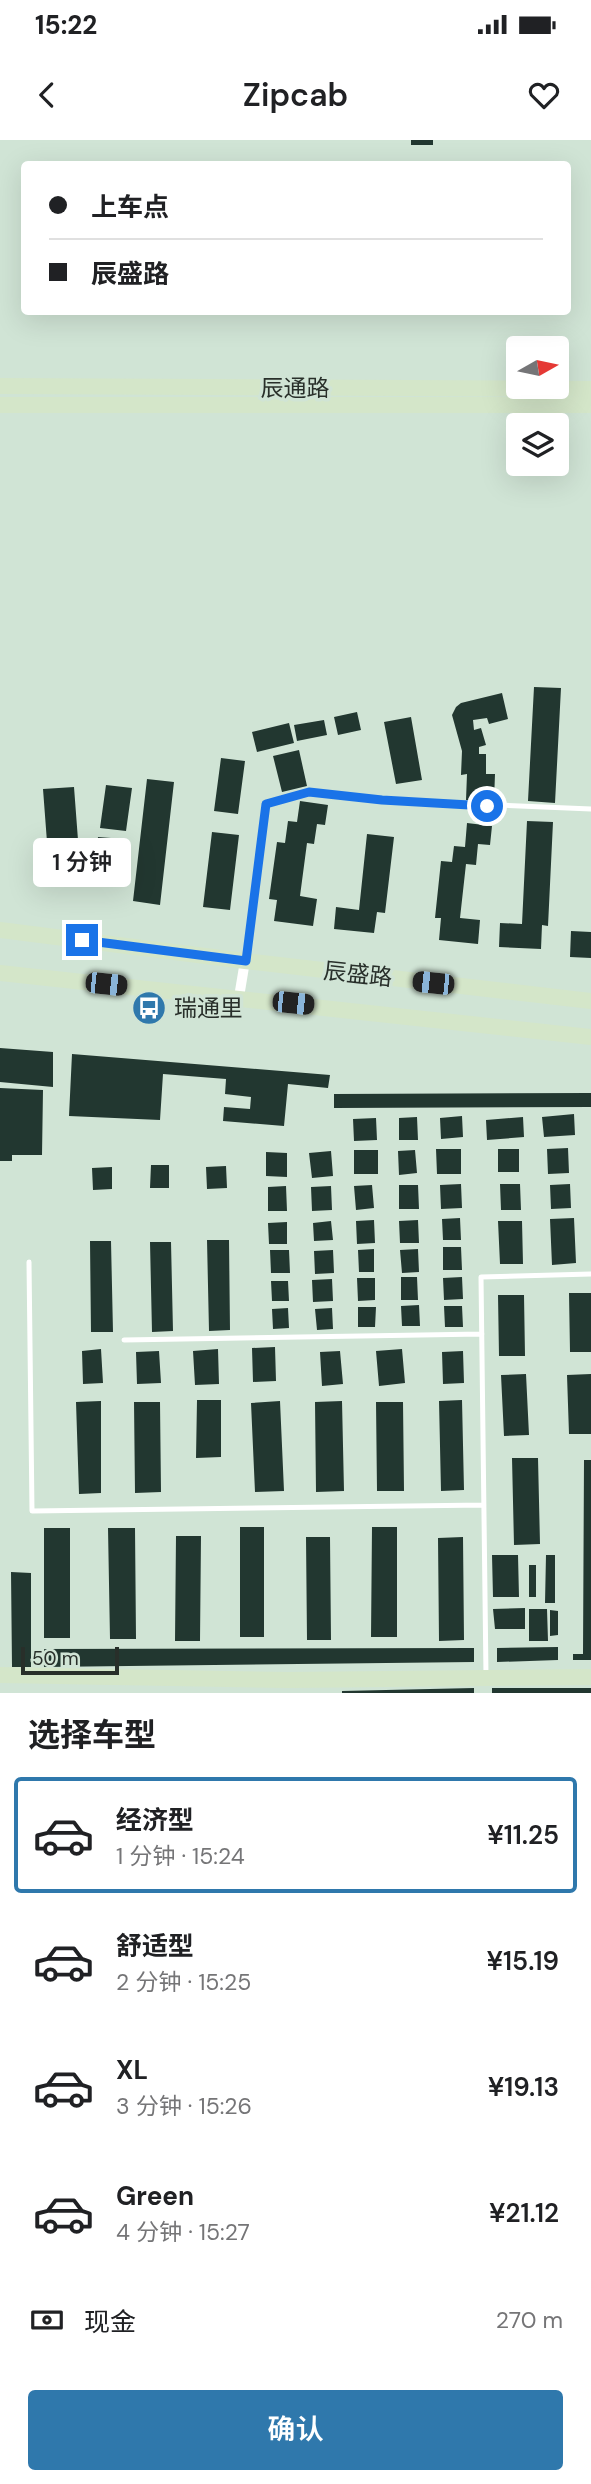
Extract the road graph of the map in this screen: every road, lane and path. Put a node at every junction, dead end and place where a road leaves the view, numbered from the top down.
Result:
1 (0, 386) edge
2 (591, 388) edge
3 (0, 405) edge
4 (591, 405) edge
5 (591, 810) edge
6 (0, 930) edge
7 (246, 961) junction
8 (0, 973) edge
9 (239, 998) junction
10 (591, 1001) edge
11 (591, 1037) edge
12 (29, 1262) dead end
13 (591, 1274) edge
14 (482, 1334) junction
15 (124, 1340) dead end
16 (484, 1505) junction
17 (0, 1675) edge
18 (591, 1677) edge
19 (486, 1678) junction
20 (288, 1687) edge

1 - 2 street, 辰通路
3 - 4 street, 辰通路
5 - 7 lane
6 - 7 street, 辰盛路
7 - 9 street
7 - 10 street, 辰盛路
8 - 9 street, 辰盛路
9 - 11 street, 辰盛路
12 - 16 lane
13 - 14 lane
14 - 15 lane
14 - 16 lane
16 - 19 lane
17 - 20 street
18 - 19 street
19 - 20 street

